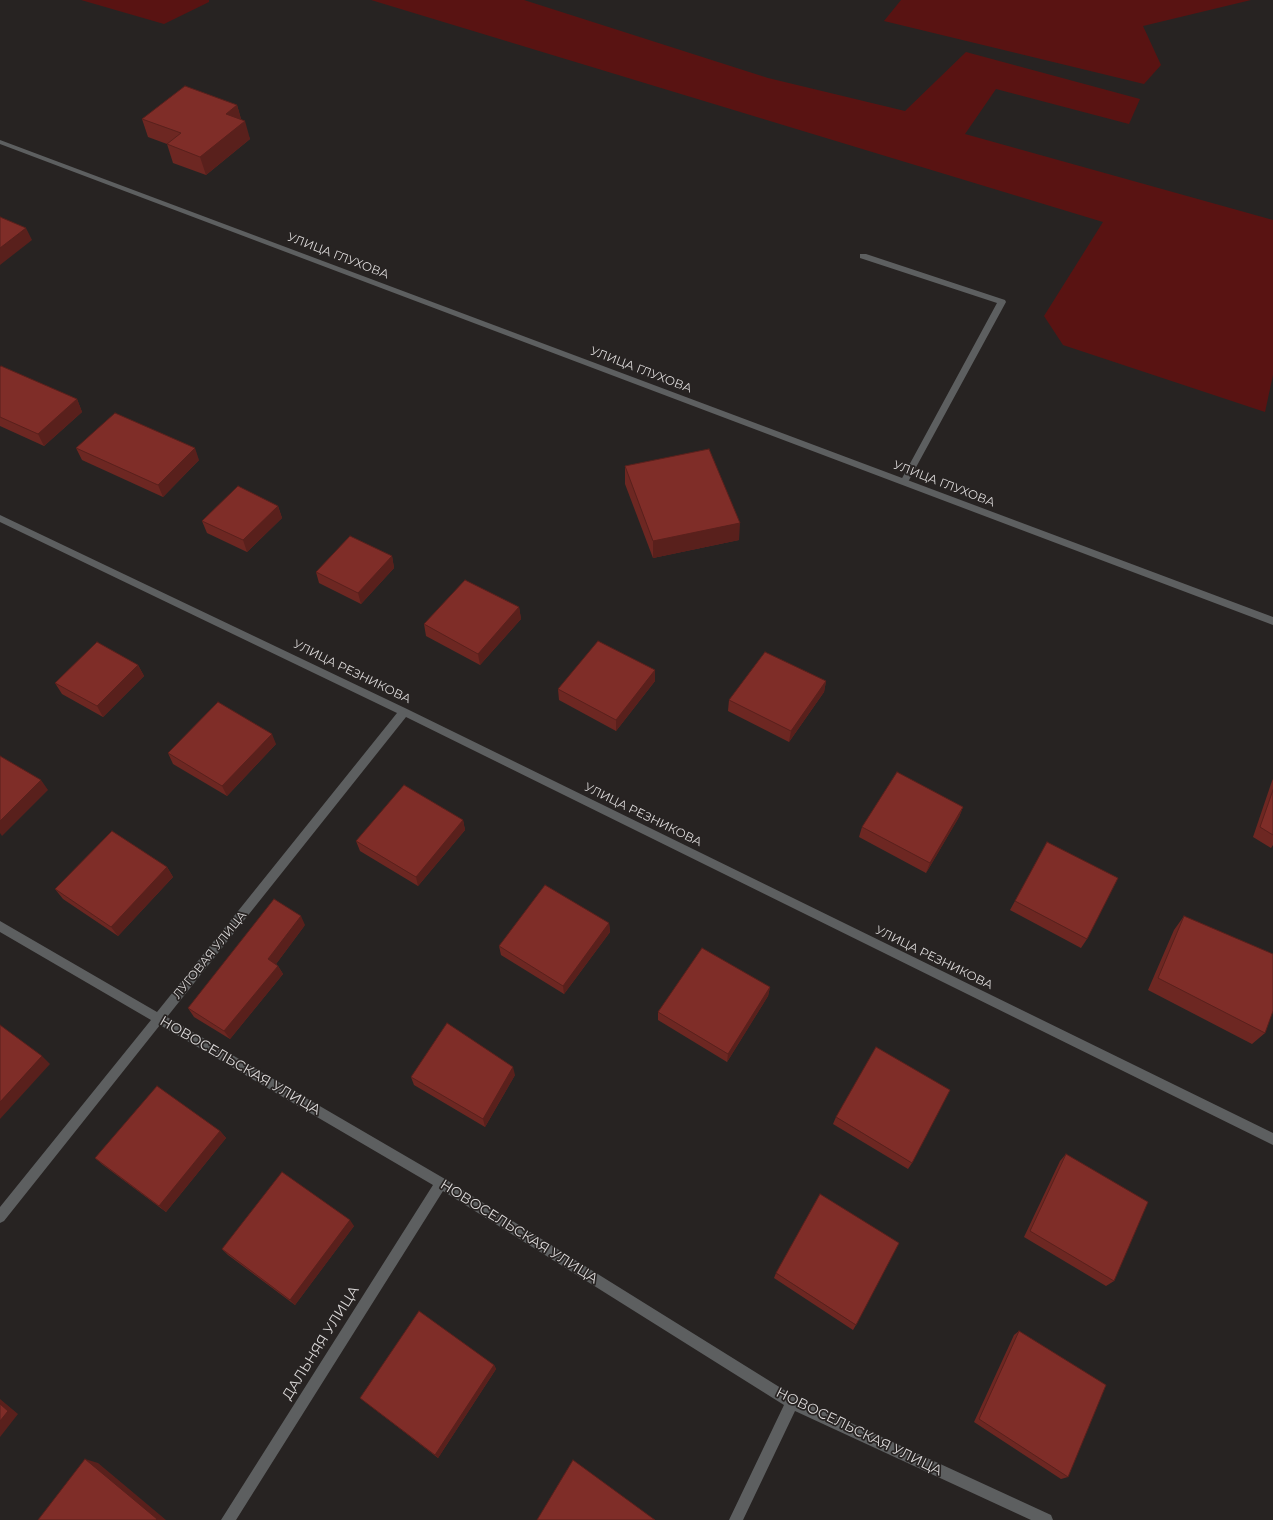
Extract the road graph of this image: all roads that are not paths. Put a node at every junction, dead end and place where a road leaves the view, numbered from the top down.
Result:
1 (0, 142) edge
2 (863, 256) dead end
3 (904, 482) junction
4 (0, 518) edge
5 (1273, 621) edge
6 (404, 712) junction
7 (0, 926) edge
8 (159, 1018) junction
9 (1273, 1139) edge
10 (441, 1183) junction
11 (0, 1217) edge
12 (792, 1402) junction
13 (228, 1520) edge
14 (736, 1520) edge
15 (1046, 1520) edge

1 - 3 street, УЛИЦА ГЛУХОВА
2 - 3 street
3 - 5 street, УЛИЦА ГЛУХОВА
4 - 6 street, УЛИЦА РЕЗНИКОВА
6 - 8 street, ЛУГОВАЯ УЛИЦА
6 - 9 street, УЛИЦА РЕЗНИКОВА
7 - 8 street, НОВОСЕЛЬСКАЯ УЛИЦА
8 - 10 street, НОВОСЕЛЬСКАЯ УЛИЦА
8 - 11 street, ЛУГОВАЯ УЛИЦА
10 - 12 street, НОВОСЕЛЬСКАЯ УЛИЦА
10 - 13 street, ДАЛЬНЯЯ УЛИЦА
12 - 14 street
12 - 15 street, НОВОСЕЛЬСКАЯ УЛИЦА

